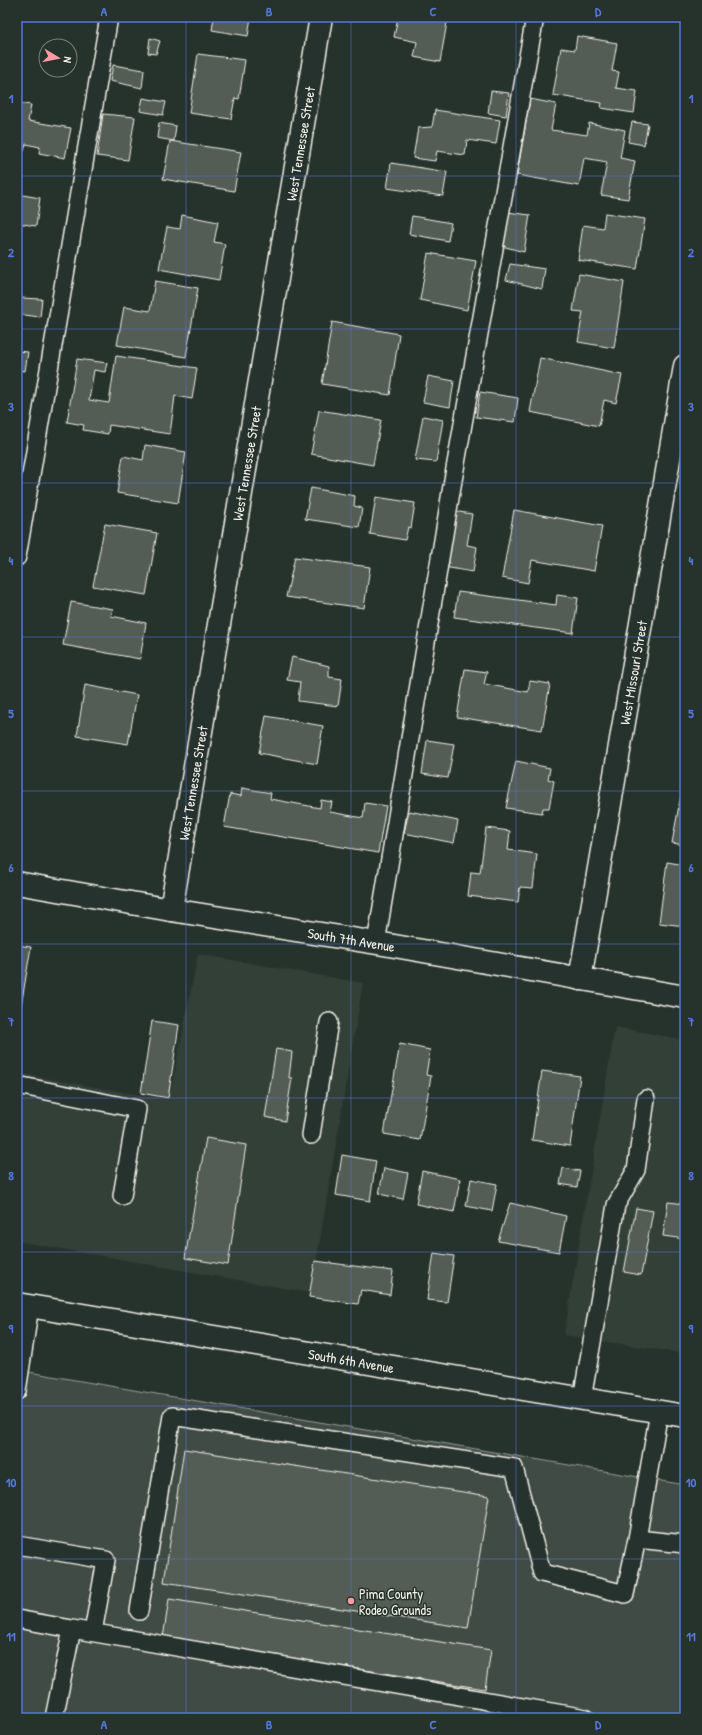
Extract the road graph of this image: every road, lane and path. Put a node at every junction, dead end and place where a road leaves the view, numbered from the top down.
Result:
1 (110, 17) edge
2 (321, 17) edge
3 (535, 17) edge
4 (685, 366) edge
5 (17, 557) edge
6 (17, 883) edge
7 (171, 910) junction
8 (376, 943) junction
9 (580, 979) junction
10 (685, 997) edge
11 (328, 1022) dead end
12 (17, 1085) edge
13 (646, 1099) dead end
14 (311, 1135) dead end
15 (122, 1196) dead end
16 (24, 1305) edge
17 (17, 1391) edge
18 (582, 1399) junction
19 (660, 1412) junction
20 (685, 1416) edge
21 (636, 1539) junction
22 (685, 1544) edge
23 (17, 1545) edge
24 (139, 1611) dead end
25 (17, 1619) edge
26 (72, 1629) junction
27 (92, 1632) junction
28 (54, 1718) edge
29 (586, 1718) edge

1 - 5 lane
2 - 7 street, West Tennessee Street
3 - 8 lane
4 - 9 street, West Missouri Street
6 - 7 street, South 7th Avenue
7 - 8 street, South 7th Avenue
8 - 9 street, South 7th Avenue
9 - 10 street, South 7th Avenue
11 - 14 lane
12 - 15 lane
13 - 18 lane
16 - 17 lane
16 - 18 street, South 6th Avenue
18 - 19 street, South 6th Avenue
19 - 20 street, South 6th Avenue
19 - 21 lane
21 - 22 lane
21 - 24 lane
23 - 27 lane
25 - 26 lane
26 - 27 lane
26 - 28 lane
27 - 29 lane

